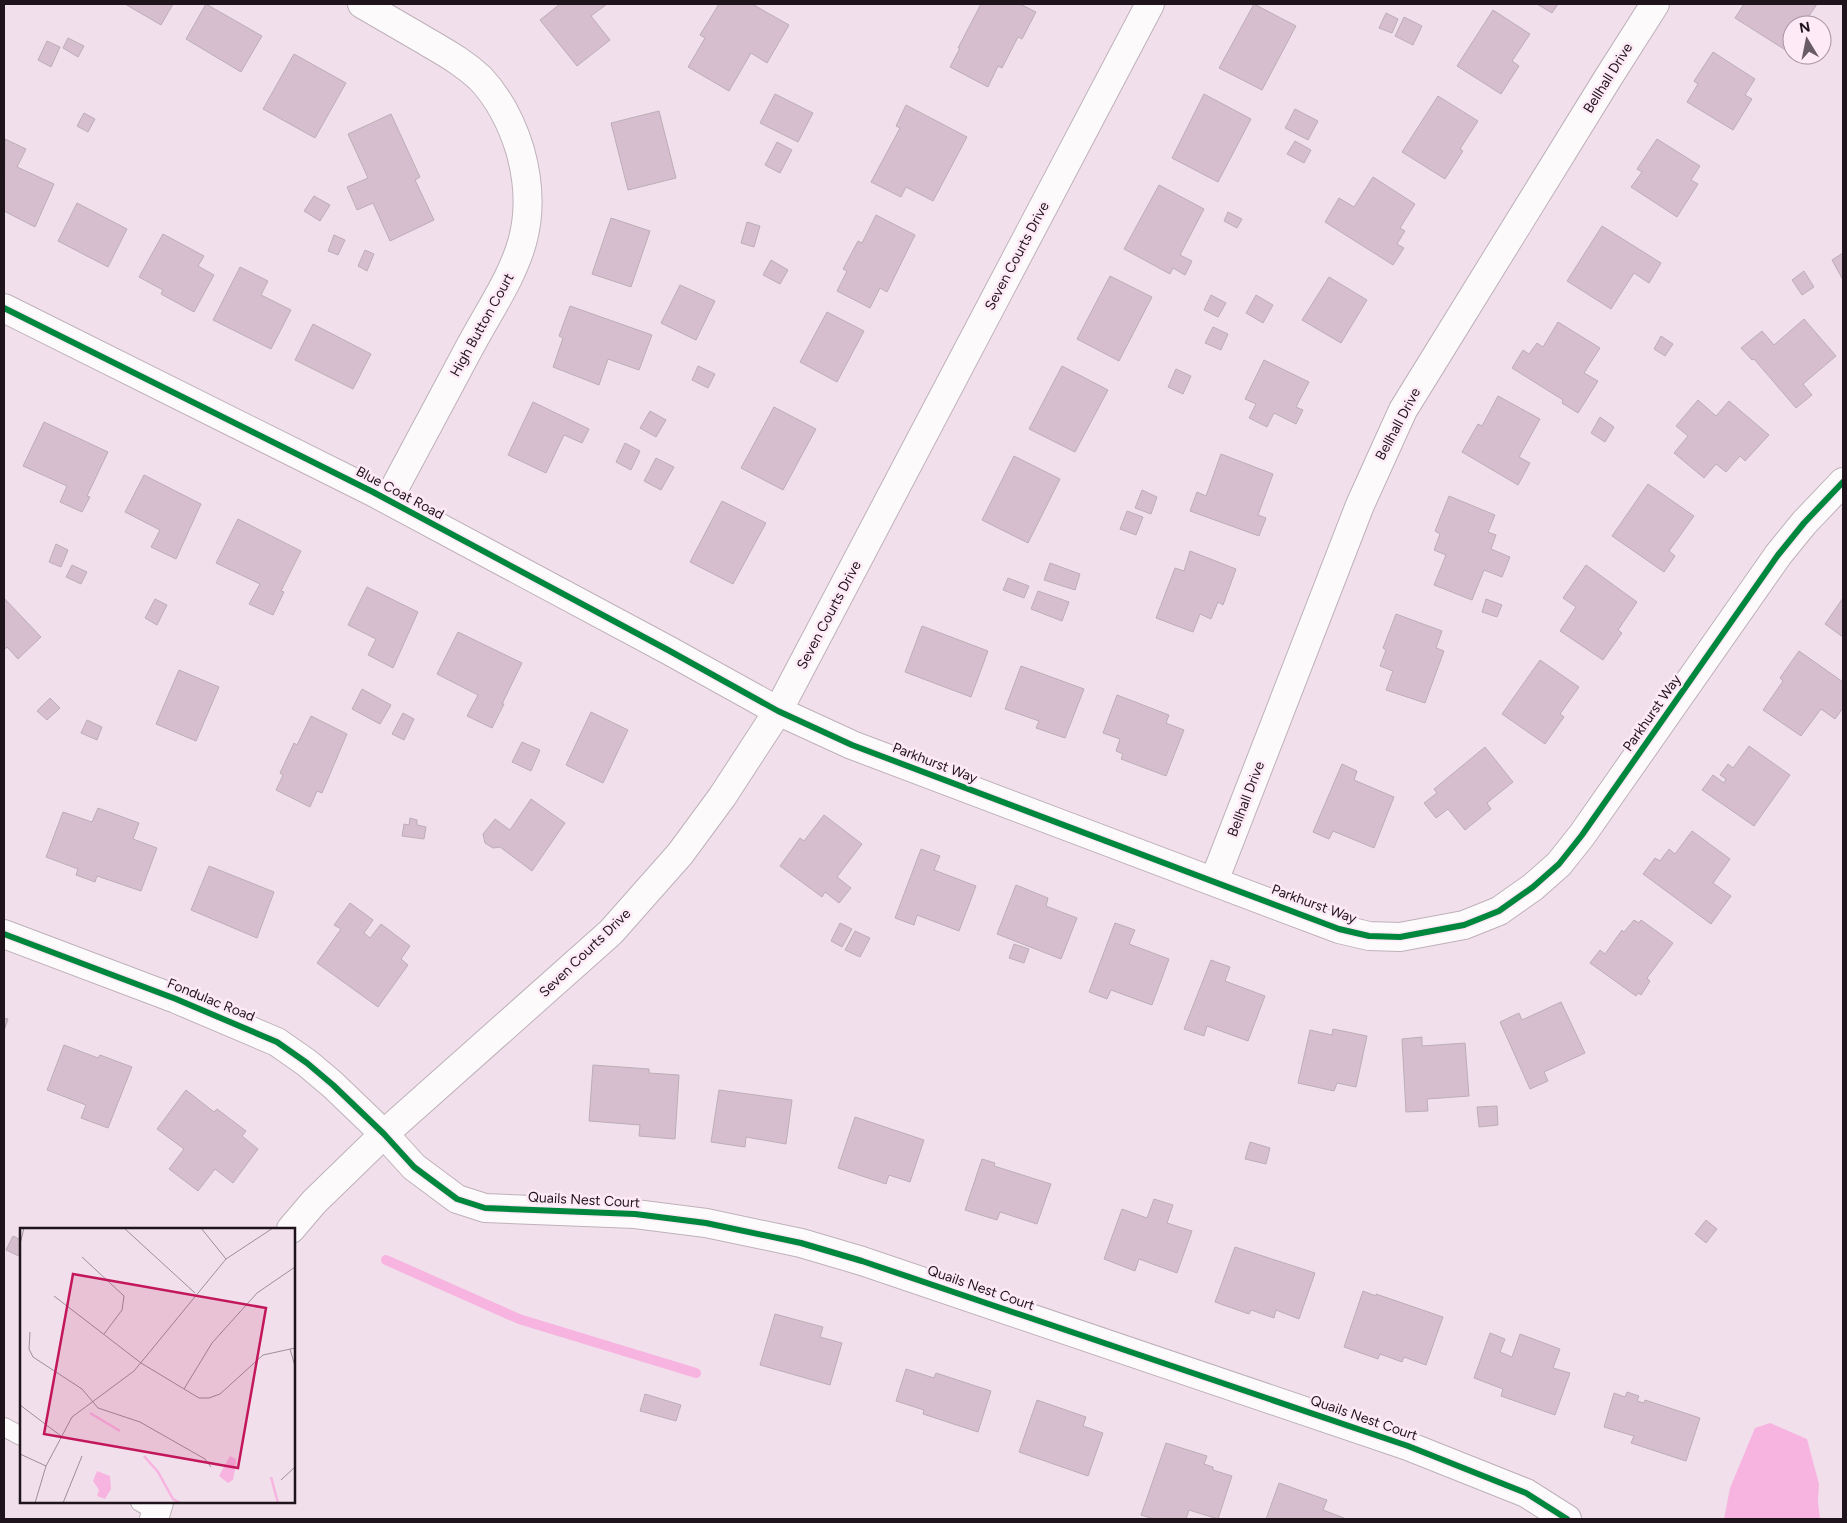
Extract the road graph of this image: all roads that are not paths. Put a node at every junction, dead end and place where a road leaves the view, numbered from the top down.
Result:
1 (362, 4) edge
2 (1150, 4) edge
3 (1656, 4) edge
4 (4, 308) edge
5 (1843, 482) edge
6 (388, 500) junction
7 (778, 711) junction
8 (1214, 881) junction
9 (4, 934) edge
10 (384, 1134) junction
11 (292, 1228) edge
12 (4, 1427) edge
13 (20, 1435) edge
14 (1567, 1519) edge

1 - 6 street, High Button Court
2 - 7 street, Seven Courts Drive
3 - 8 street, Bellhall Drive
4 - 6 street, Blue Coat Road
5 - 8 street, Parkhurst Way
6 - 7 street, Blue Coat Road
7 - 8 street, Parkhurst Way
7 - 10 street, Seven Courts Drive
9 - 10 street, Fondulac Road
10 - 11 street, Seven Courts Drive
10 - 14 street, Quails Nest Court
12 - 13 lane

